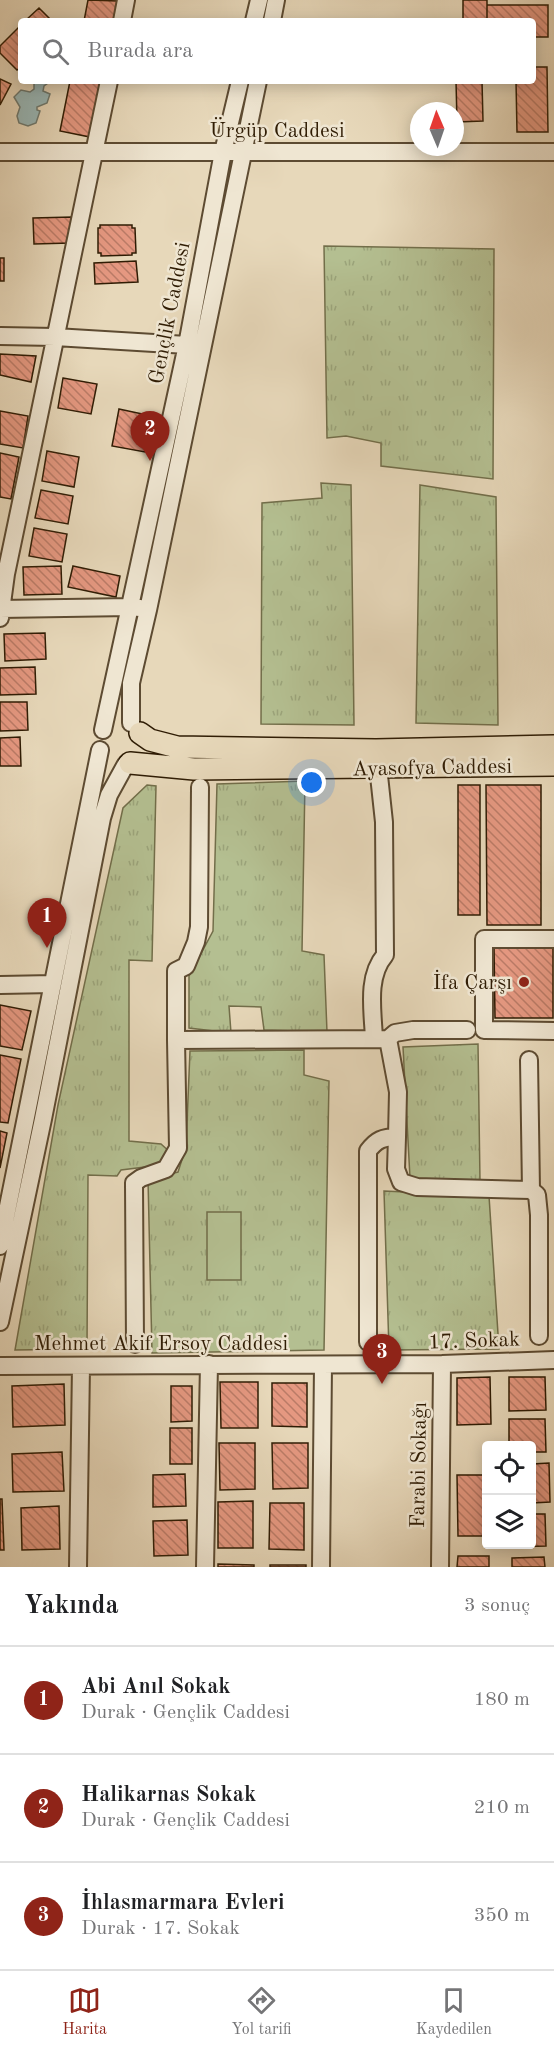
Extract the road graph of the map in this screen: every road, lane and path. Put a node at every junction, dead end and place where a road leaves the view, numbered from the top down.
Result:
1 (126, 0) edge
2 (259, 0) edge
3 (276, 0) edge
4 (123, 18) edge
5 (255, 18) edge
6 (273, 18) edge
7 (108, 84) edge
8 (239, 84) edge
9 (257, 84) edge
10 (0, 152) edge
11 (94, 152) junction
12 (223, 152) junction
13 (554, 152) edge
14 (243, 153) junction
15 (0, 336) edge
16 (55, 337) junction
17 (187, 345) junction
18 (130, 607) junction
19 (148, 610) junction
20 (1, 612) edge
21 (135, 728) junction
22 (103, 730) junction
23 (554, 746) edge
24 (100, 750) junction
25 (377, 759) junction
26 (128, 763) junction
27 (554, 765) edge
28 (200, 787) dead end
29 (554, 939) edge
30 (54, 984) junction
31 (0, 985) edge
32 (467, 1030) dead end
33 (554, 1031) edge
34 (381, 1039) junction
35 (176, 1040) junction
36 (529, 1060) dead end
37 (397, 1137) junction
38 (531, 1190) junction
39 (0, 1246) edge
40 (0, 1322) edge
41 (539, 1336) dead end
42 (368, 1342) dead end
43 (135, 1344) dead end
44 (554, 1360) edge
45 (209, 1364) junction
46 (442, 1364) junction
47 (322, 1365) junction
48 (0, 1366) edge
49 (81, 1366) junction
50 (78, 1567) edge
51 (205, 1567) edge
52 (321, 1567) edge
53 (440, 1567) edge

1 - 4 street
2 - 5 street
3 - 6 street
7 - 11 street
8 - 12 street, Gençlik Caddesi
9 - 14 street, Gençlik Caddesi
10 - 11 street, Ürgüp Caddesi
11 - 12 street, Ürgüp Caddesi
11 - 16 street
12 - 14 street, Ürgüp Caddesi
12 - 17 street, Gençlik Caddesi
13 - 14 street, Ürgüp Caddesi
14 - 19 street, Gençlik Caddesi
15 - 16 street
16 - 17 street
16 - 20 street
17 - 18 street, Gençlik Caddesi
18 - 19 street
18 - 20 street
18 - 22 street, Gençlik Caddesi
19 - 21 street, Gençlik Caddesi
21 - 22 street
21 - 25 main road, Ayasofya Caddesi
21 - 26 street
22 - 24 street
23 - 25 main road, Ayasofya Caddesi
24 - 26 street
24 - 30 street
25 - 26 main road, Ayasofya Caddesi
25 - 27 main road, Ayasofya Caddesi
25 - 34 street
26 - 40 street
28 - 35 street
29 - 33 street
30 - 31 street
30 - 39 street
32 - 34 street
34 - 35 street
34 - 37 street
35 - 43 street
36 - 38 street
37 - 38 street
37 - 42 street
38 - 41 street
44 - 46 street, 17. Sokak
45 - 47 street, Mehmet Akif Ersoy Caddesi
45 - 49 street, Mehmet Akif Ersoy Caddesi
45 - 51 street
46 - 47 street, 17. Sokak
46 - 53 street, Farabi Sokağı
47 - 52 street
48 - 49 street, Mehmet Akif Ersoy Caddesi
49 - 50 street

